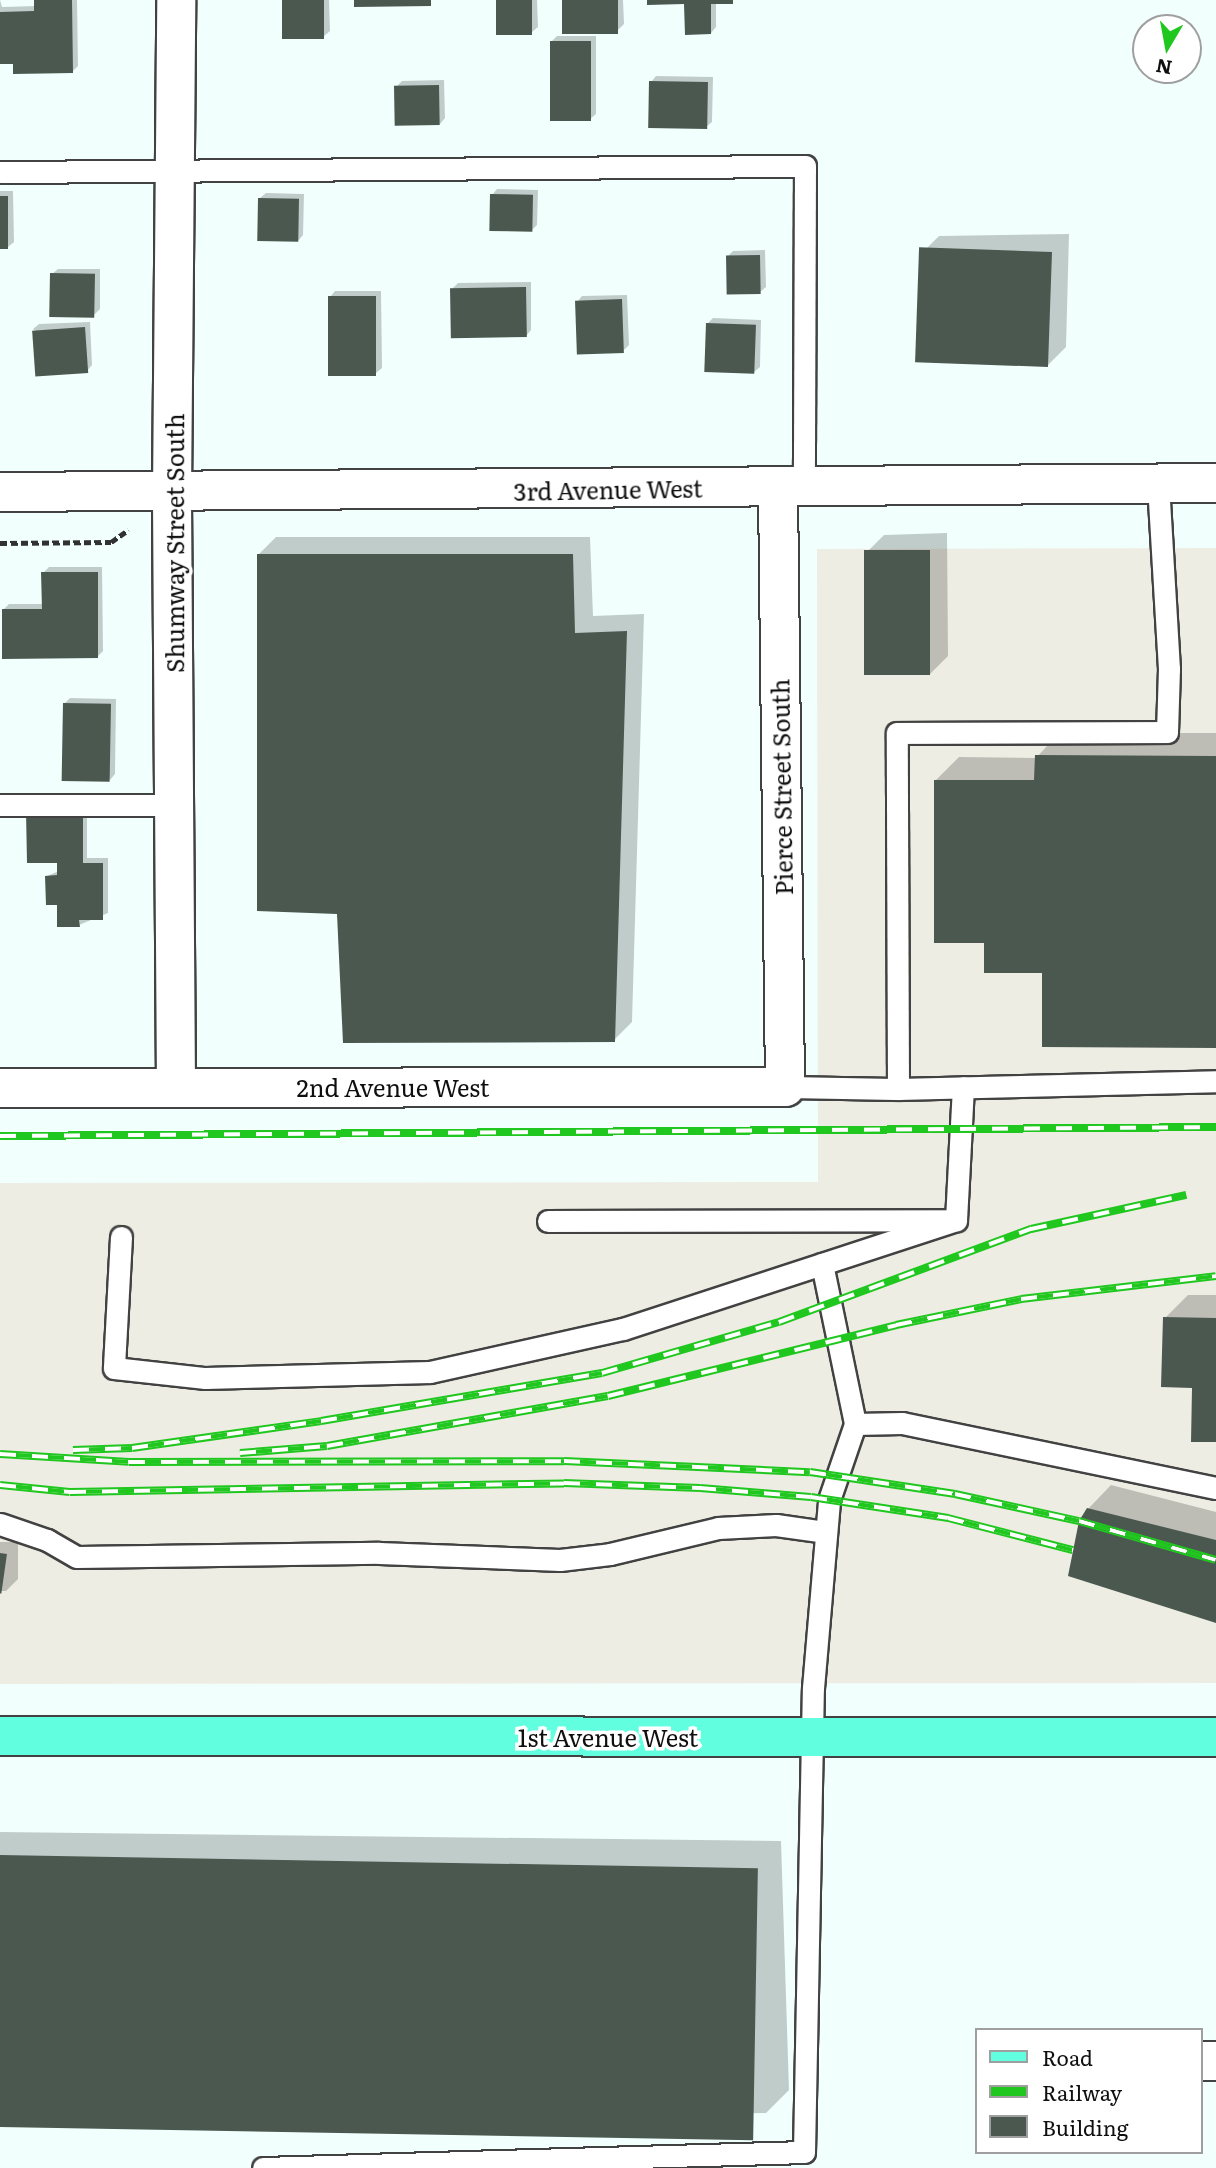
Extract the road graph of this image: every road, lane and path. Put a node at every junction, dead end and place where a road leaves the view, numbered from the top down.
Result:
1 (176, 0) edge
2 (175, 171) junction
3 (0, 172) edge
4 (1158, 483) junction
5 (1216, 483) edge
6 (791, 487) junction
7 (0, 492) edge
8 (172, 494) junction
9 (128, 529) dead end
10 (0, 544) edge
11 (0, 805) edge
12 (175, 805) junction
13 (1216, 1081) edge
14 (176, 1087) junction
15 (785, 1087) junction
16 (963, 1087) junction
17 (0, 1088) edge
18 (898, 1089) junction
19 (956, 1220) junction
20 (548, 1221) dead end
21 (121, 1237) dead end
22 (822, 1264) junction
23 (855, 1423) junction
24 (1216, 1488) edge
25 (0, 1524) edge
26 (825, 1532) junction
27 (0, 1736) edge
28 (811, 1737) junction
29 (1216, 1737) edge
30 (263, 2168) edge

1 - 2 street, Shumway Street South
2 - 3 lane
2 - 6 lane
2 - 8 street, Shumway Street South
4 - 5 street, 3rd Avenue West
4 - 6 street, 3rd Avenue West
4 - 18 lane
6 - 8 street, 3rd Avenue West
6 - 15 street, Pierce Street South
7 - 8 street, 3rd Avenue West
8 - 12 street, Shumway Street South
9 - 10 path
11 - 12 lane
12 - 14 street, Shumway Street South
13 - 16 lane
14 - 15 street, 2nd Avenue West
14 - 17 street, 2nd Avenue West
15 - 18 lane
16 - 18 lane
16 - 19 lane
19 - 20 lane
19 - 22 lane
21 - 22 lane
22 - 23 lane
23 - 24 lane
23 - 26 lane
25 - 26 lane
26 - 28 lane
27 - 28 main road, 1st Avenue West
28 - 29 main road, 1st Avenue West
28 - 30 lane

